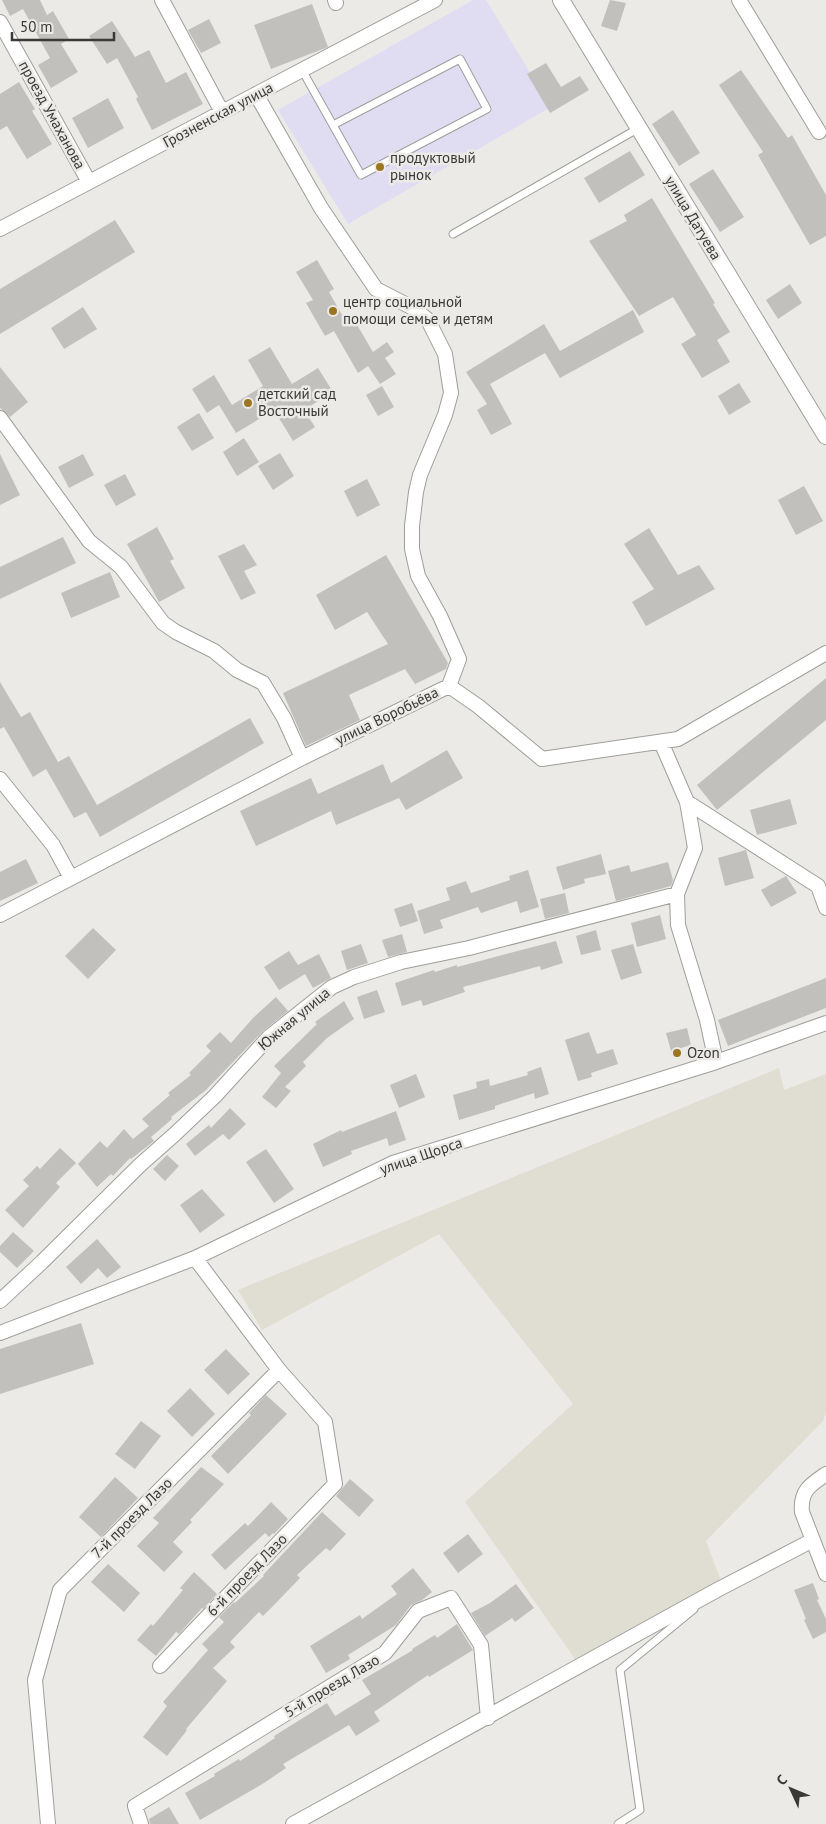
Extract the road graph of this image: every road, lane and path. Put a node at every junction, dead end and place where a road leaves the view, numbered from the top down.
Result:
1 (162, 0) edge
2 (435, 0) edge
3 (561, 0) edge
4 (739, 0) edge
5 (0, 22) edge
6 (302, 70) junction
7 (256, 94) junction
8 (222, 112) junction
9 (333, 125) junction
10 (639, 128) junction
11 (819, 132) dead end
12 (89, 182) junction
13 (0, 229) edge
14 (453, 234) dead end
15 (0, 418) edge
16 (825, 433) edge
17 (826, 653) edge
18 (449, 686) junction
19 (661, 742) junction
20 (302, 758) junction
21 (0, 779) edge
22 (687, 802) junction
23 (71, 878) junction
24 (677, 894) junction
25 (826, 908) edge
26 (0, 915) edge
27 (826, 1023) edge
28 (716, 1062) junction
29 (195, 1258) junction
30 (0, 1301) edge
31 (0, 1333) edge
32 (279, 1370) junction
33 (826, 1474) edge
34 (813, 1540) junction
35 (826, 1574) edge
36 (717, 1590) junction
37 (160, 1666) dead end
38 (488, 1718) junction
39 (48, 1824) edge
40 (140, 1824) edge
41 (294, 1824) edge
42 (618, 1824) edge

1 - 8 street
2 - 6 street, Грозненская улица
3 - 10 street, улица Датуева
4 - 11 street
5 - 12 street, проезд Умаханова
6 - 7 street, Грозненская улица
6 - 9 lane
7 - 8 street, Грозненская улица
7 - 18 street
8 - 12 street, Грозненская улица
9 - 9 lane
10 - 14 lane
10 - 16 street, улица Датуева
12 - 13 street, Грозненская улица
15 - 20 street
17 - 19 street, улица Воробьёва
18 - 19 street, улица Воробьёва
18 - 20 street, улица Воробьёва
19 - 22 street
20 - 23 street, улица Воробьёва
21 - 23 street
22 - 24 street
22 - 25 street
23 - 26 street, улица Воробьёва
24 - 28 street
24 - 30 street, Южная улица
27 - 28 street, улица Щорса
28 - 29 street, улица Щорса
29 - 31 street, улица Щорса
29 - 32 street
32 - 37 street, 6-й проезд Лазо
32 - 39 street, 7-й проезд Лазо
33 - 34 street
34 - 35 street
34 - 36 street
36 - 38 street
36 - 42 lane
38 - 40 street, 5-й проезд Лазо
38 - 41 street

